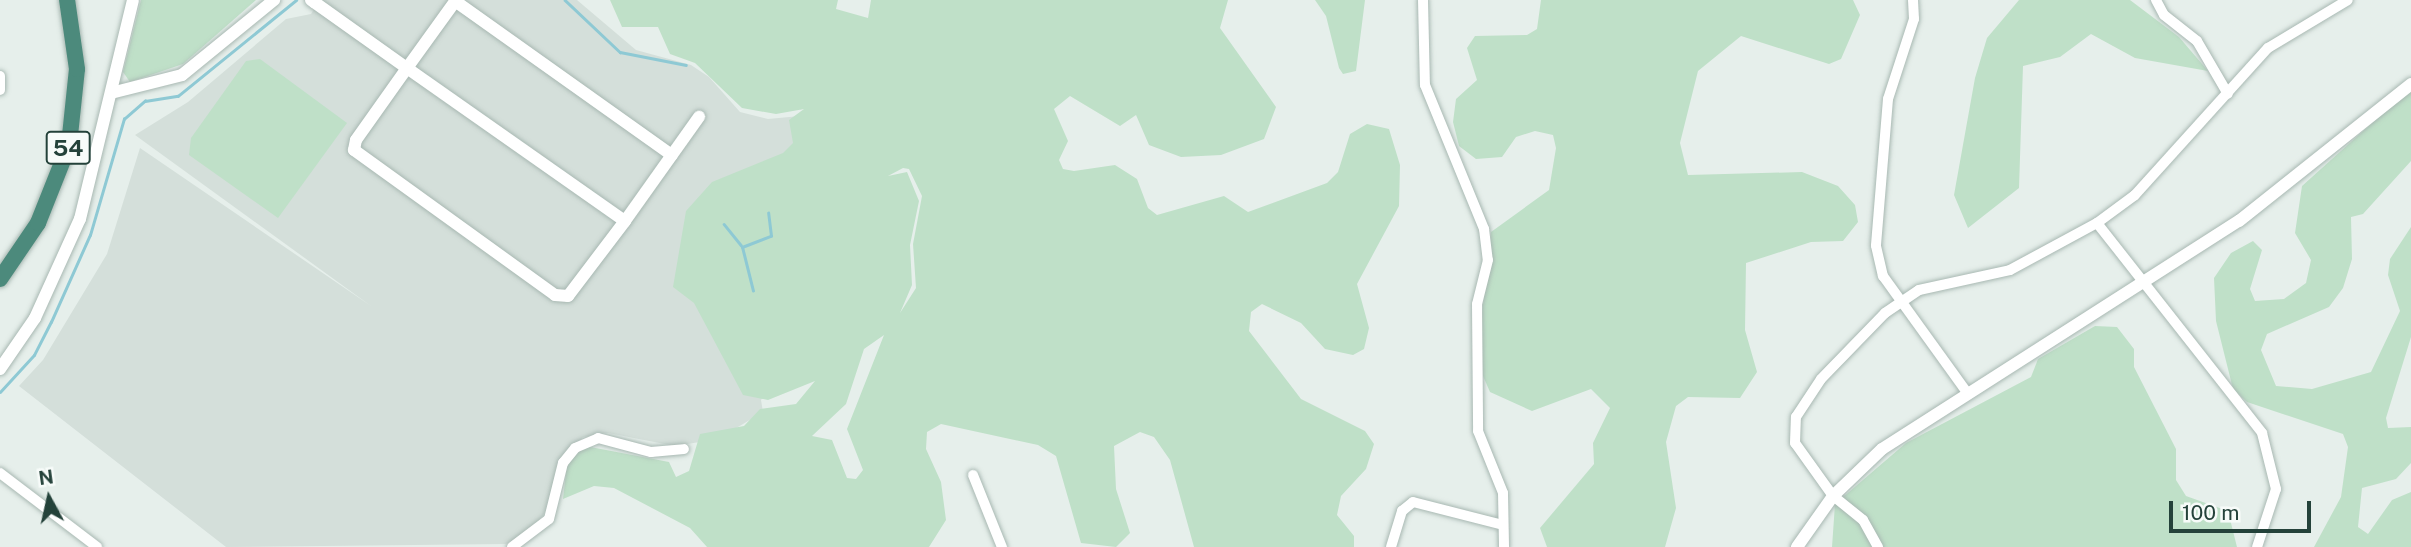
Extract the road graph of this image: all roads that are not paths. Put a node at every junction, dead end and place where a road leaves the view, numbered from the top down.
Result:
1 (67, 0) edge
2 (134, 0) edge
3 (274, 0) edge
4 (311, 0) edge
5 (455, 0) edge
6 (1423, 0) edge
7 (1913, 0) edge
8 (2156, 0) edge
9 (2348, 0) edge
10 (407, 68) junction
11 (1, 76) edge
12 (2411, 83) edge
13 (0, 90) edge
14 (111, 93) junction
15 (2228, 94) junction
16 (699, 117) dead end
17 (672, 155) junction
18 (625, 221) junction
19 (2098, 223) junction
20 (0, 279) edge
21 (2144, 282) junction
22 (1900, 301) junction
23 (0, 369) edge
24 (1968, 394) junction
25 (684, 449) dead end
26 (0, 474) edge
27 (973, 475) dead end
28 (1833, 496) junction
29 (1503, 525) junction
30 (97, 547) edge
31 (512, 547) edge
32 (1002, 547) edge
33 (1391, 547) edge
34 (1504, 547) edge
35 (1797, 547) edge
36 (1878, 547) edge
37 (2257, 547) edge

1 - 20 highway, 54
2 - 14 street
3 - 14 street
4 - 10 street
5 - 10 street
5 - 17 street
6 - 29 street
7 - 22 street
8 - 15 street
9 - 15 street
10 - 18 street
10 - 18 street
11 - 13 street
12 - 21 street
14 - 23 street
15 - 19 street
16 - 17 street
17 - 18 street
19 - 21 street
19 - 22 street
21 - 24 street
21 - 37 street
22 - 24 street
22 - 28 street
24 - 28 street
25 - 31 street
26 - 30 street
27 - 32 street
28 - 35 street
28 - 36 street
29 - 33 street
29 - 34 street

